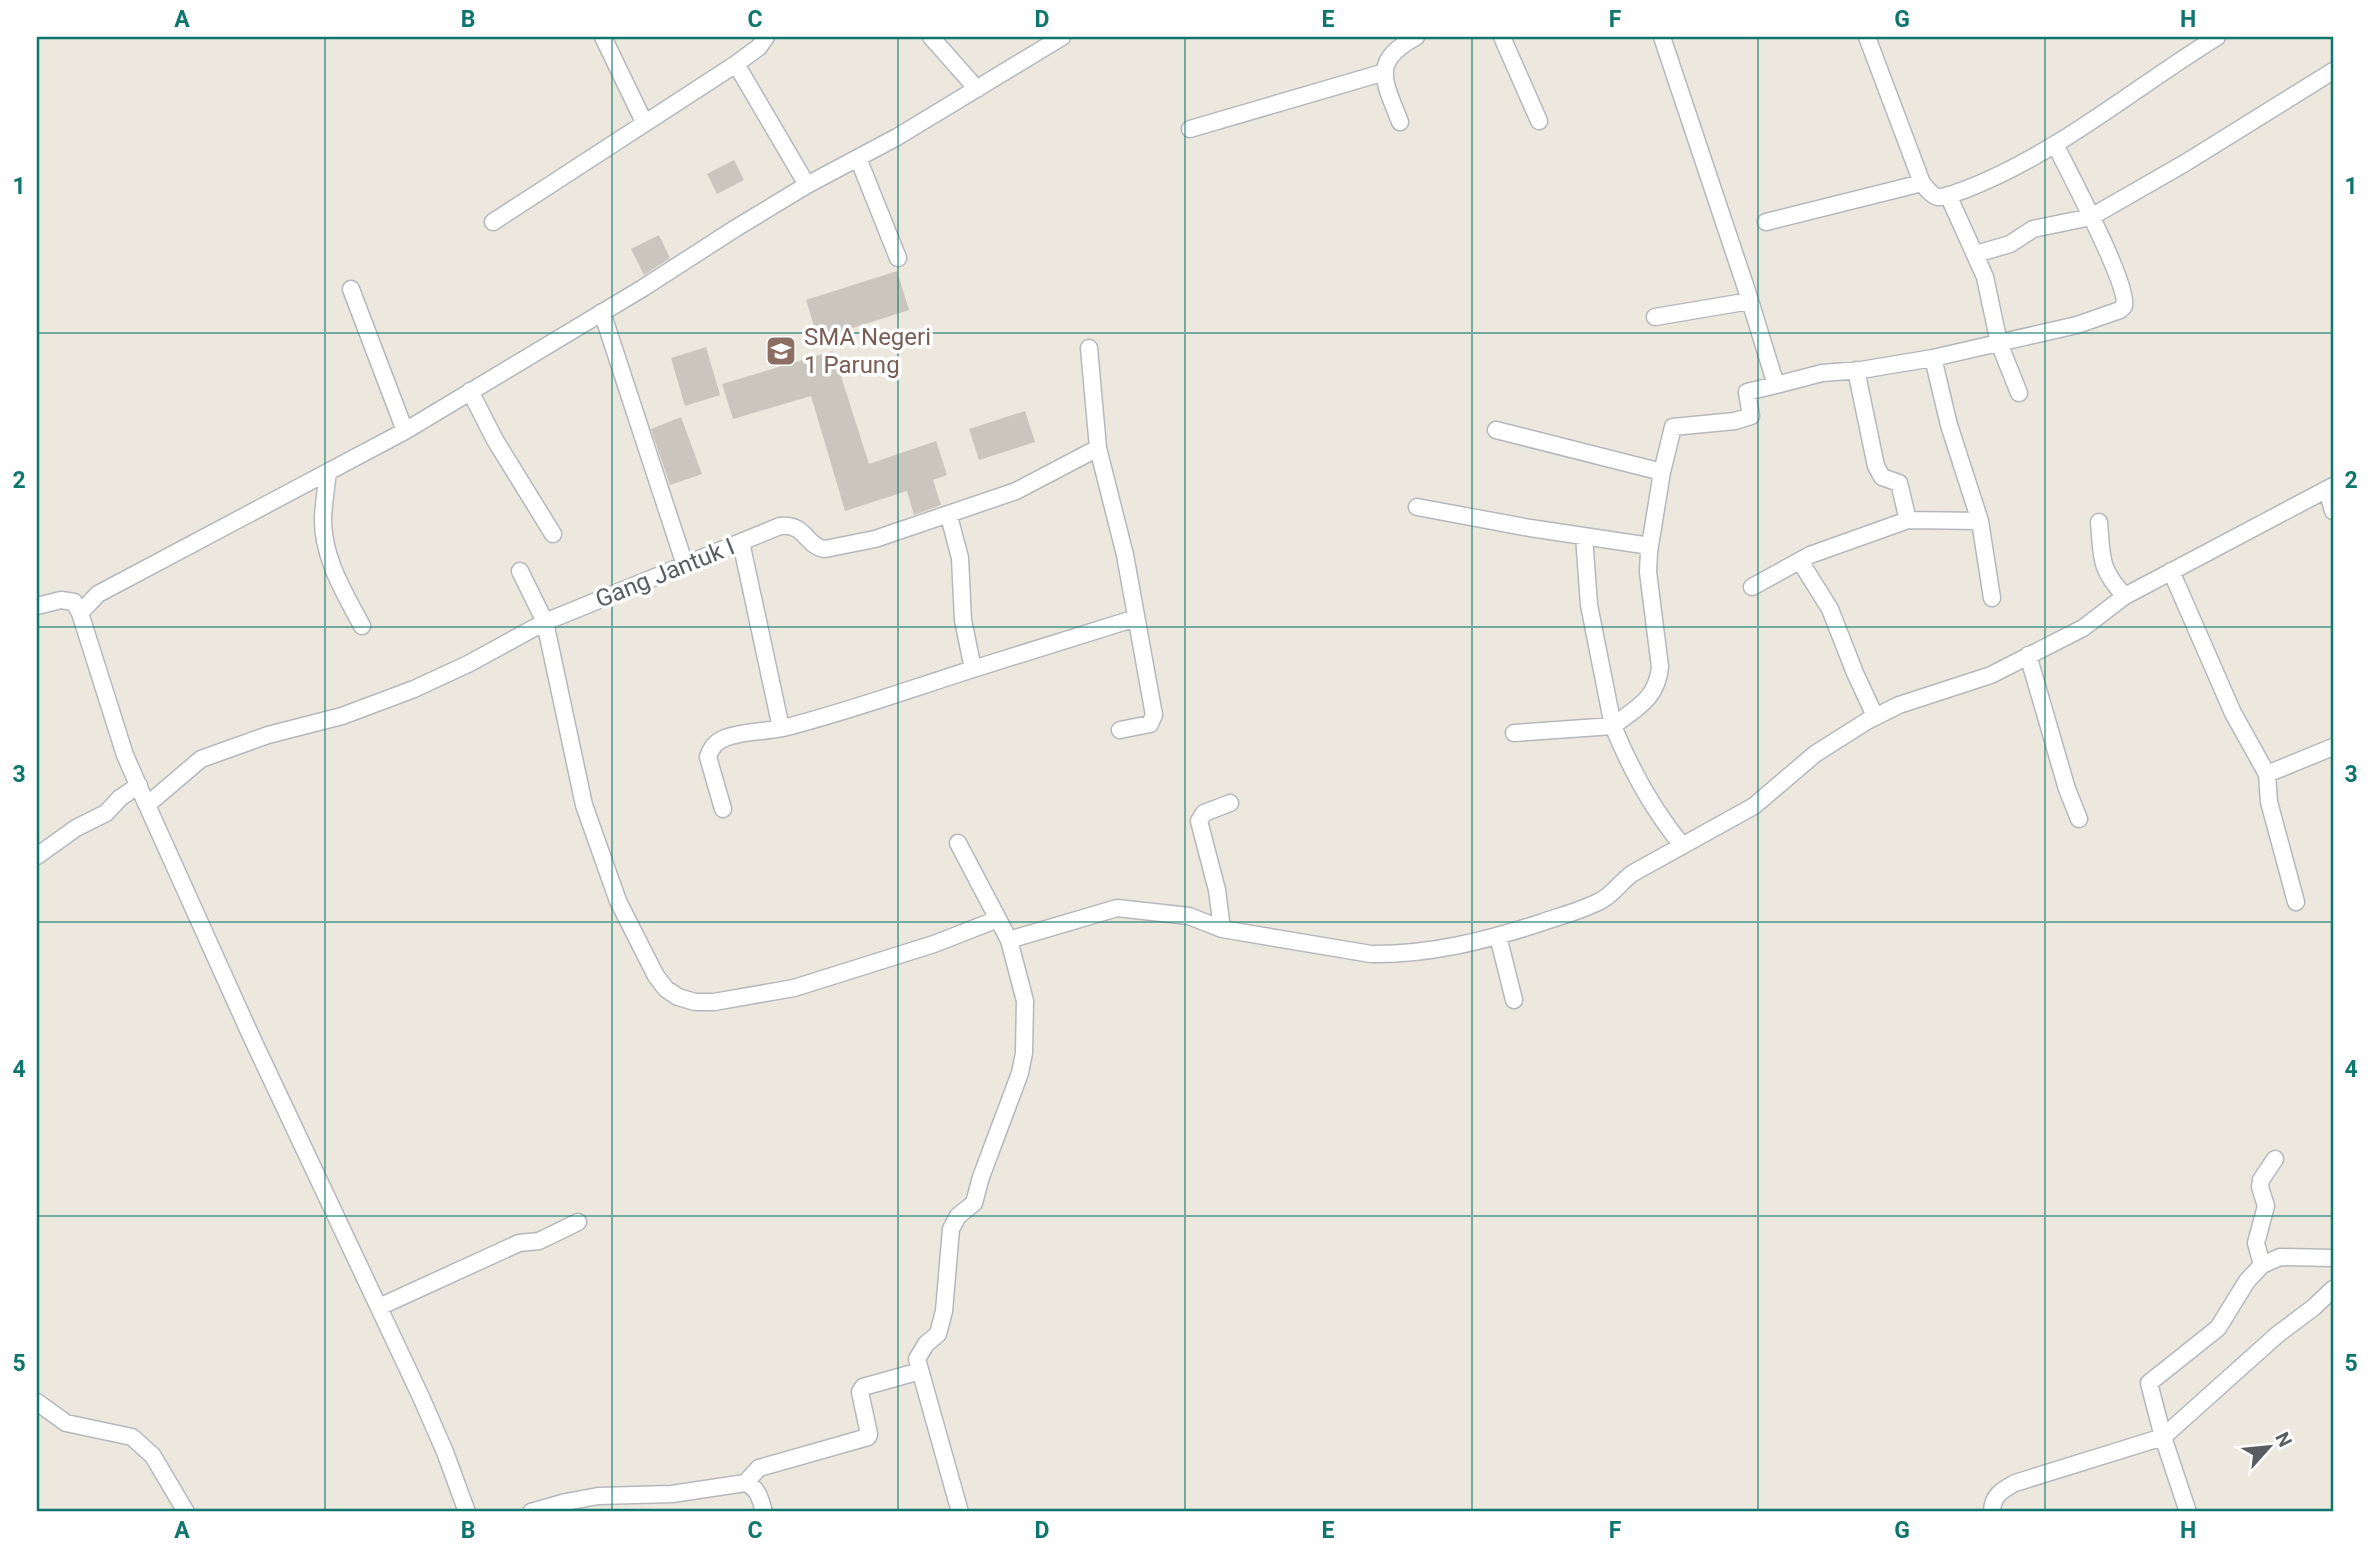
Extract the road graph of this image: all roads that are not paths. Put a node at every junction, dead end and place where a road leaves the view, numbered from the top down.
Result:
1 (603, 37) edge
2 (766, 37) edge
3 (931, 37) edge
4 (1062, 37) edge
5 (1416, 37) edge
6 (1502, 37) edge
7 (1662, 37) edge
8 (1867, 37) edge
9 (2217, 37) edge
10 (1399, 41) edge
11 (736, 64) junction
12 (2333, 71) edge
13 (1385, 72) junction
14 (977, 89) junction
15 (1539, 121) dead end
16 (644, 122) junction
17 (1400, 122) dead end
18 (1190, 129) dead end
19 (2055, 144) junction
20 (858, 158) junction
21 (1922, 183) junction
22 (807, 185) junction
23 (1948, 195) junction
24 (2091, 217) junction
25 (493, 222) dead end
26 (1766, 222) dead end
27 (1976, 254) junction
28 (898, 258) dead end
29 (351, 289) dead end
30 (1751, 301) junction
31 (602, 312) junction
32 (1655, 317) dead end
33 (1999, 343) junction
34 (1088, 348) dead end
35 (1933, 358) junction
36 (1856, 370) junction
37 (1776, 385) junction
38 (470, 391) junction
39 (2019, 393) dead end
40 (1496, 430) dead end
41 (405, 431) junction
42 (1098, 448) junction
43 (328, 472) junction
44 (1662, 472) junction
45 (2330, 488) edge
46 (1417, 507) dead end
47 (2333, 511) edge
48 (949, 516) junction
49 (1908, 520) junction
50 (1980, 522) junction
51 (2099, 522) dead end
52 (553, 534) dead end
53 (1584, 536) junction
54 (741, 542) junction
55 (1650, 546) junction
56 (1800, 561) junction
57 (685, 565) junction
58 (520, 571) dead end
59 (2171, 571) junction
60 (1752, 587) dead end
61 (2125, 596) junction
62 (1992, 598) dead end
63 (37, 606) edge
64 (80, 613) junction
65 (1136, 618) junction
66 (545, 622) junction
67 (362, 626) dead end
68 (2028, 655) junction
69 (973, 669) junction
70 (1875, 716) junction
71 (1613, 726) junction
72 (781, 728) junction
73 (1120, 730) dead end
74 (1514, 733) dead end
75 (2333, 747) edge
76 (2267, 774) junction
77 (139, 785) junction
78 (1230, 803) dead end
79 (147, 805) junction
80 (723, 809) dead end
81 (2079, 819) dead end
82 (958, 843) dead end
83 (1682, 845) junction
84 (37, 856) edge
85 (2296, 902) dead end
86 (998, 919) junction
87 (1222, 929) junction
88 (1498, 936) junction
89 (1009, 940) junction
90 (1514, 1000) dead end
91 (2275, 1159) dead end
92 (578, 1222) dead end
93 (2333, 1258) edge
94 (2262, 1265) junction
95 (2333, 1289) edge
96 (379, 1307) junction
97 (920, 1371) junction
98 (37, 1402) edge
99 (2163, 1437) junction
100 (746, 1483) junction
101 (186, 1512) edge
102 (467, 1512) edge
103 (531, 1512) edge
104 (764, 1512) edge
105 (960, 1512) edge
106 (1992, 1512) edge
107 (2188, 1512) edge

1 - 16 street
2 - 11 street
3 - 14 street
4 - 14 street
5 - 10 street
6 - 15 street
7 - 30 street
8 - 21 street
9 - 19 street
10 - 13 street
11 - 16 street
11 - 22 street
12 - 24 street
13 - 17 street
13 - 18 street
14 - 20 street
16 - 25 street
19 - 23 street
19 - 24 street
20 - 22 street
20 - 28 street
21 - 23 street
21 - 26 street
22 - 31 street
23 - 27 street
24 - 27 street
24 - 33 street
27 - 33 street
29 - 41 street
30 - 32 street
30 - 37 street
31 - 38 street
31 - 57 street
33 - 35 street
33 - 39 street
34 - 42 street
35 - 36 street
35 - 50 street
36 - 37 street
36 - 49 street
37 - 44 street
38 - 41 street
38 - 52 street
40 - 44 street
41 - 43 street
42 - 48 street, Gang Jantuk I
42 - 65 street
43 - 64 street
43 - 67 street
44 - 55 street
45 - 47 street
45 - 59 street
46 - 53 street
48 - 54 street, Gang Jantuk I
48 - 69 street
49 - 50 street
49 - 56 street
50 - 62 street
51 - 61 street
53 - 55 street
53 - 71 street
54 - 57 street, Gang Jantuk I
54 - 72 street
55 - 71 street
56 - 60 street
56 - 70 street
57 - 66 street, Gang Jantuk I
58 - 66 street
59 - 61 street
59 - 76 street
61 - 68 street
63 - 64 street
64 - 77 street
65 - 69 street
65 - 73 street
66 - 79 street, Gang Jantuk I
66 - 86 street
68 - 70 street
68 - 81 street
69 - 72 street
70 - 83 street
71 - 74 street
71 - 83 street
72 - 80 street
75 - 76 street
76 - 85 street
77 - 79 street
77 - 84 street
78 - 87 street
79 - 96 street
82 - 86 street
83 - 88 street
86 - 89 street
87 - 88 street
87 - 89 street
88 - 90 street
89 - 97 street
91 - 94 street
92 - 96 street
93 - 94 street
94 - 99 street
95 - 99 street
96 - 102 street
97 - 100 street
97 - 105 street
98 - 101 street
99 - 106 street
99 - 107 street
100 - 103 street
100 - 104 street

